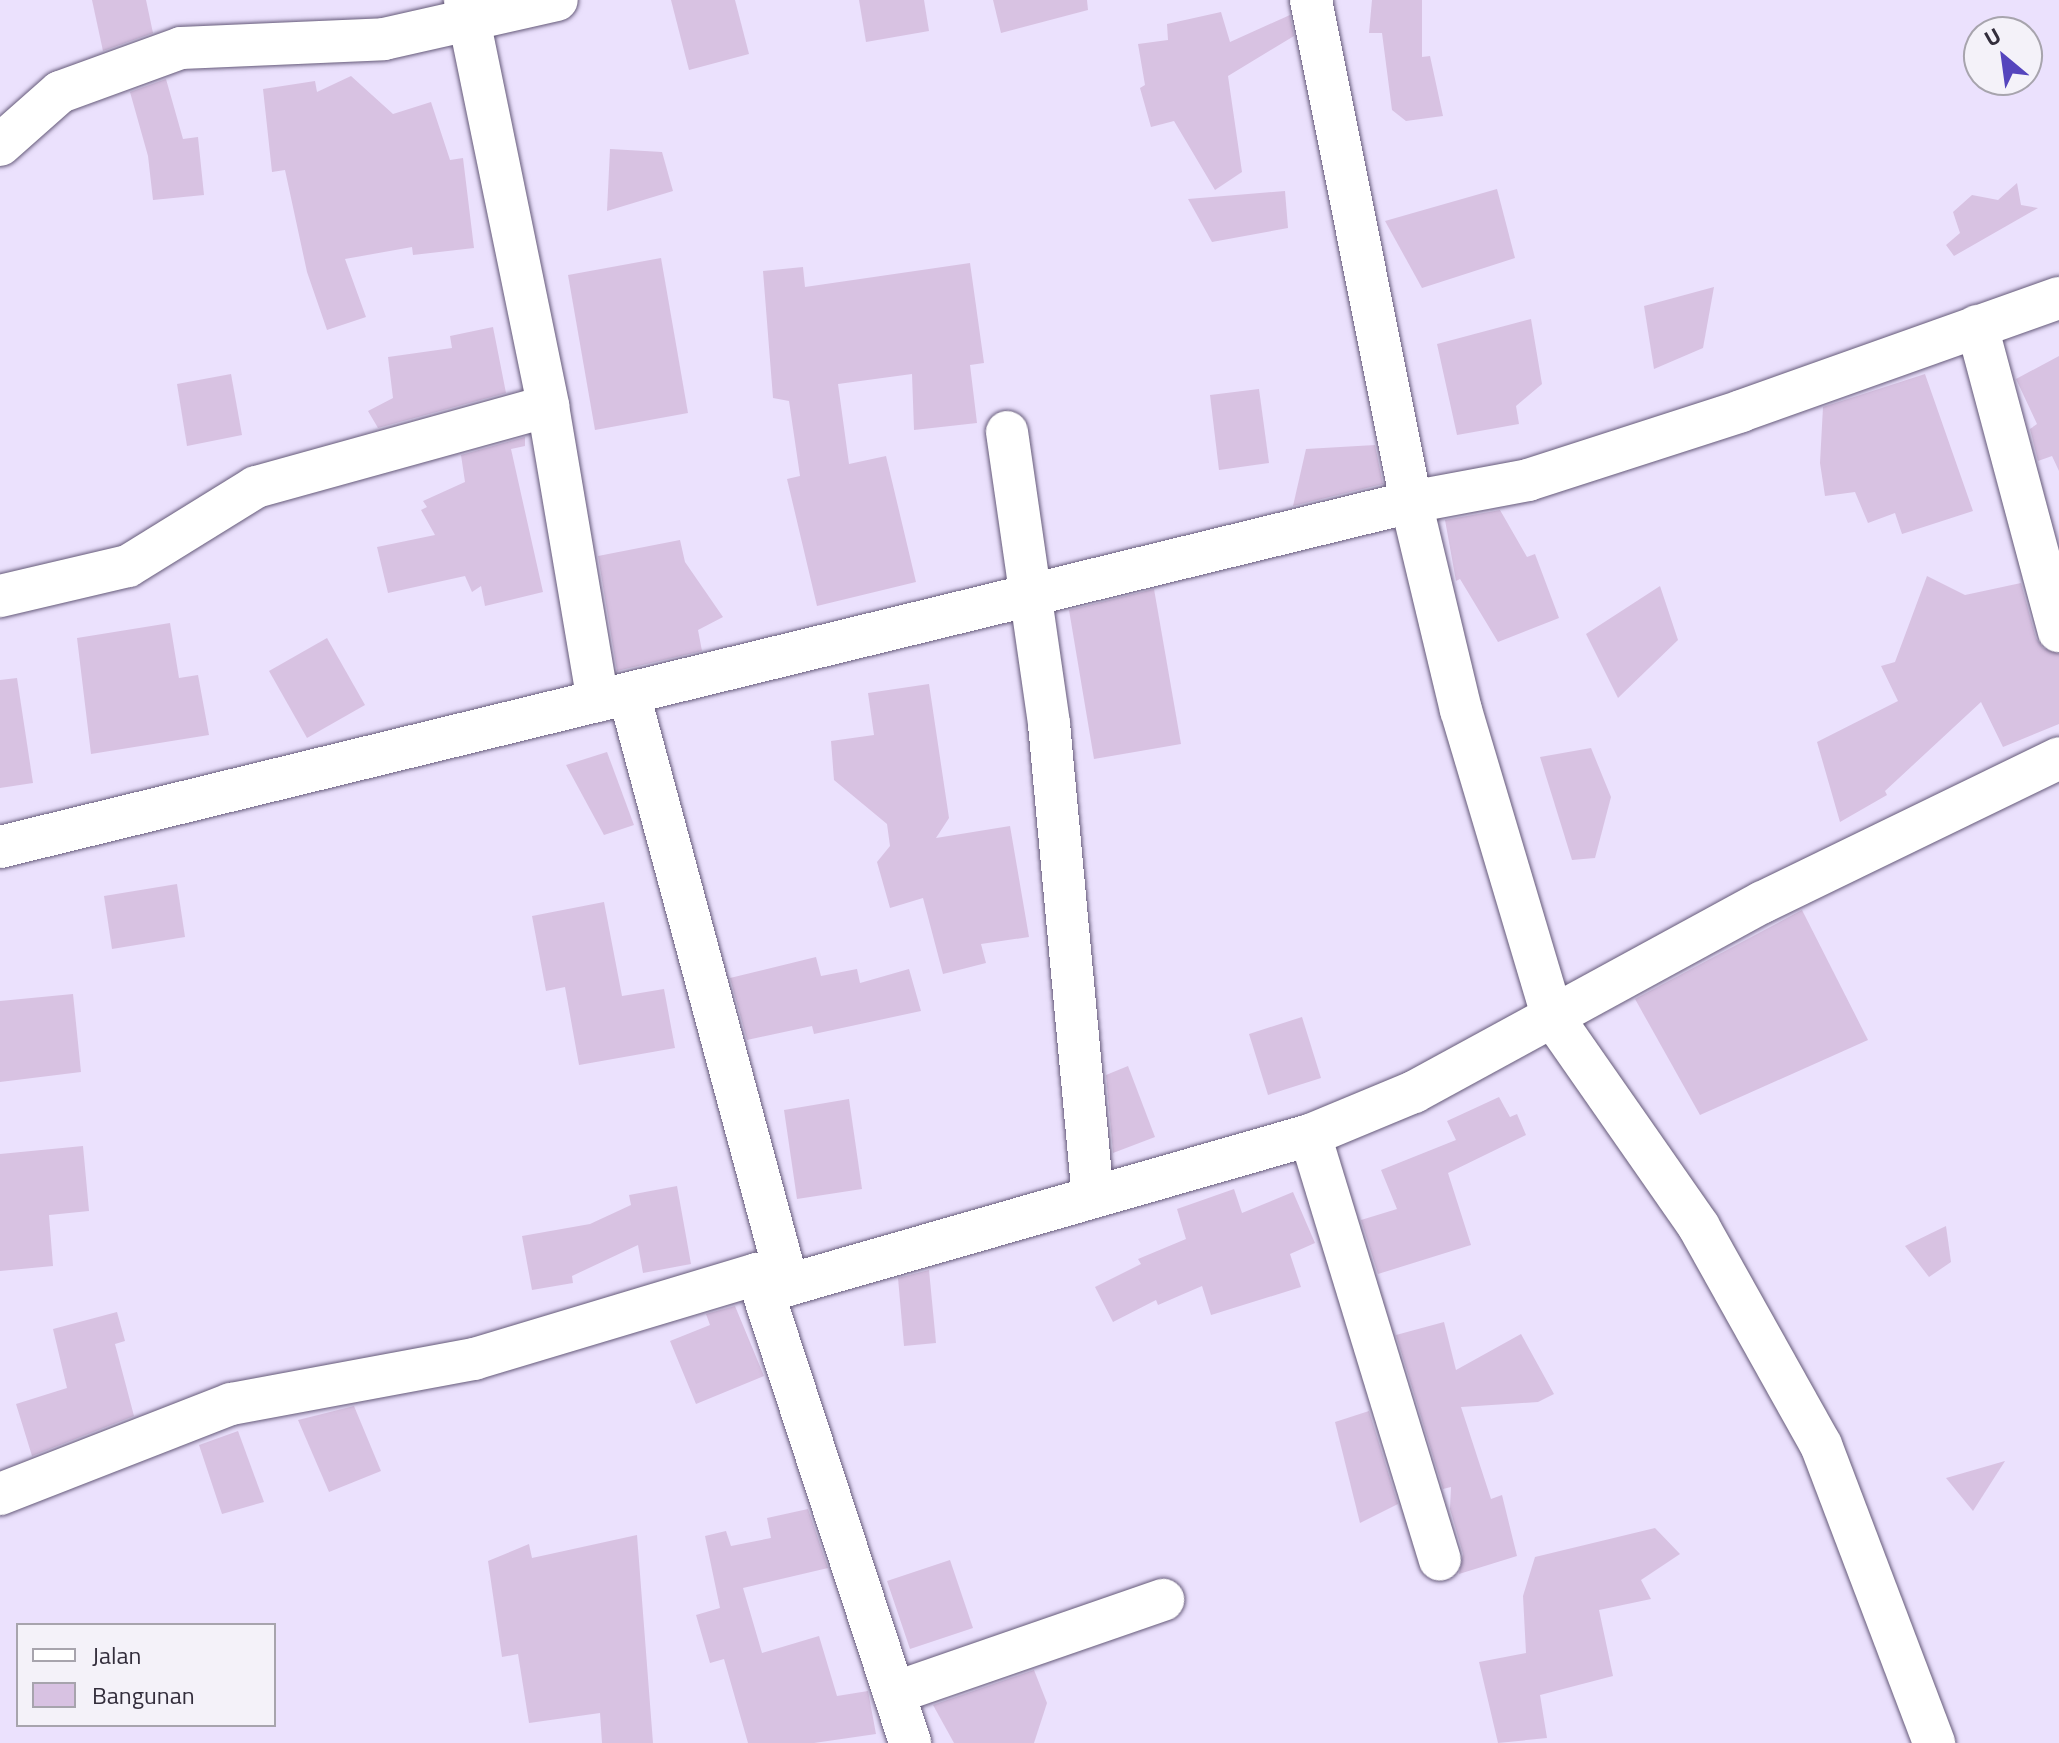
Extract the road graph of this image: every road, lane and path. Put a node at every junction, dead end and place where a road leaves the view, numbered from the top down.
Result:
1 (557, 0) edge
2 (1311, 0) edge
3 (467, 11) edge
4 (0, 145) edge
5 (2059, 298) edge
6 (1977, 326) junction
7 (548, 406) junction
8 (1007, 432) dead end
9 (1411, 502) junction
10 (1031, 595) junction
11 (0, 596) edge
12 (2059, 631) edge
13 (614, 698) junction
14 (2059, 758) edge
15 (0, 847) edge
16 (1552, 1016) junction
17 (1310, 1135) junction
18 (1093, 1197) junction
19 (772, 1279) junction
20 (0, 1494) edge
21 (1440, 1560) dead end
22 (1163, 1600) dead end
23 (894, 1693) junction
24 (910, 1743) edge
25 (1934, 1743) edge

1 - 3 street
2 - 9 street
3 - 4 street
3 - 7 street
5 - 6 street
6 - 9 street
6 - 12 street
7 - 11 street
7 - 13 street
8 - 10 street
9 - 10 street
9 - 16 street
10 - 13 street
10 - 18 street
13 - 15 street
13 - 19 street
14 - 16 street
16 - 17 street
16 - 25 street
17 - 18 street
17 - 21 street
18 - 19 street
19 - 20 street
19 - 23 street
22 - 23 street
23 - 24 street

